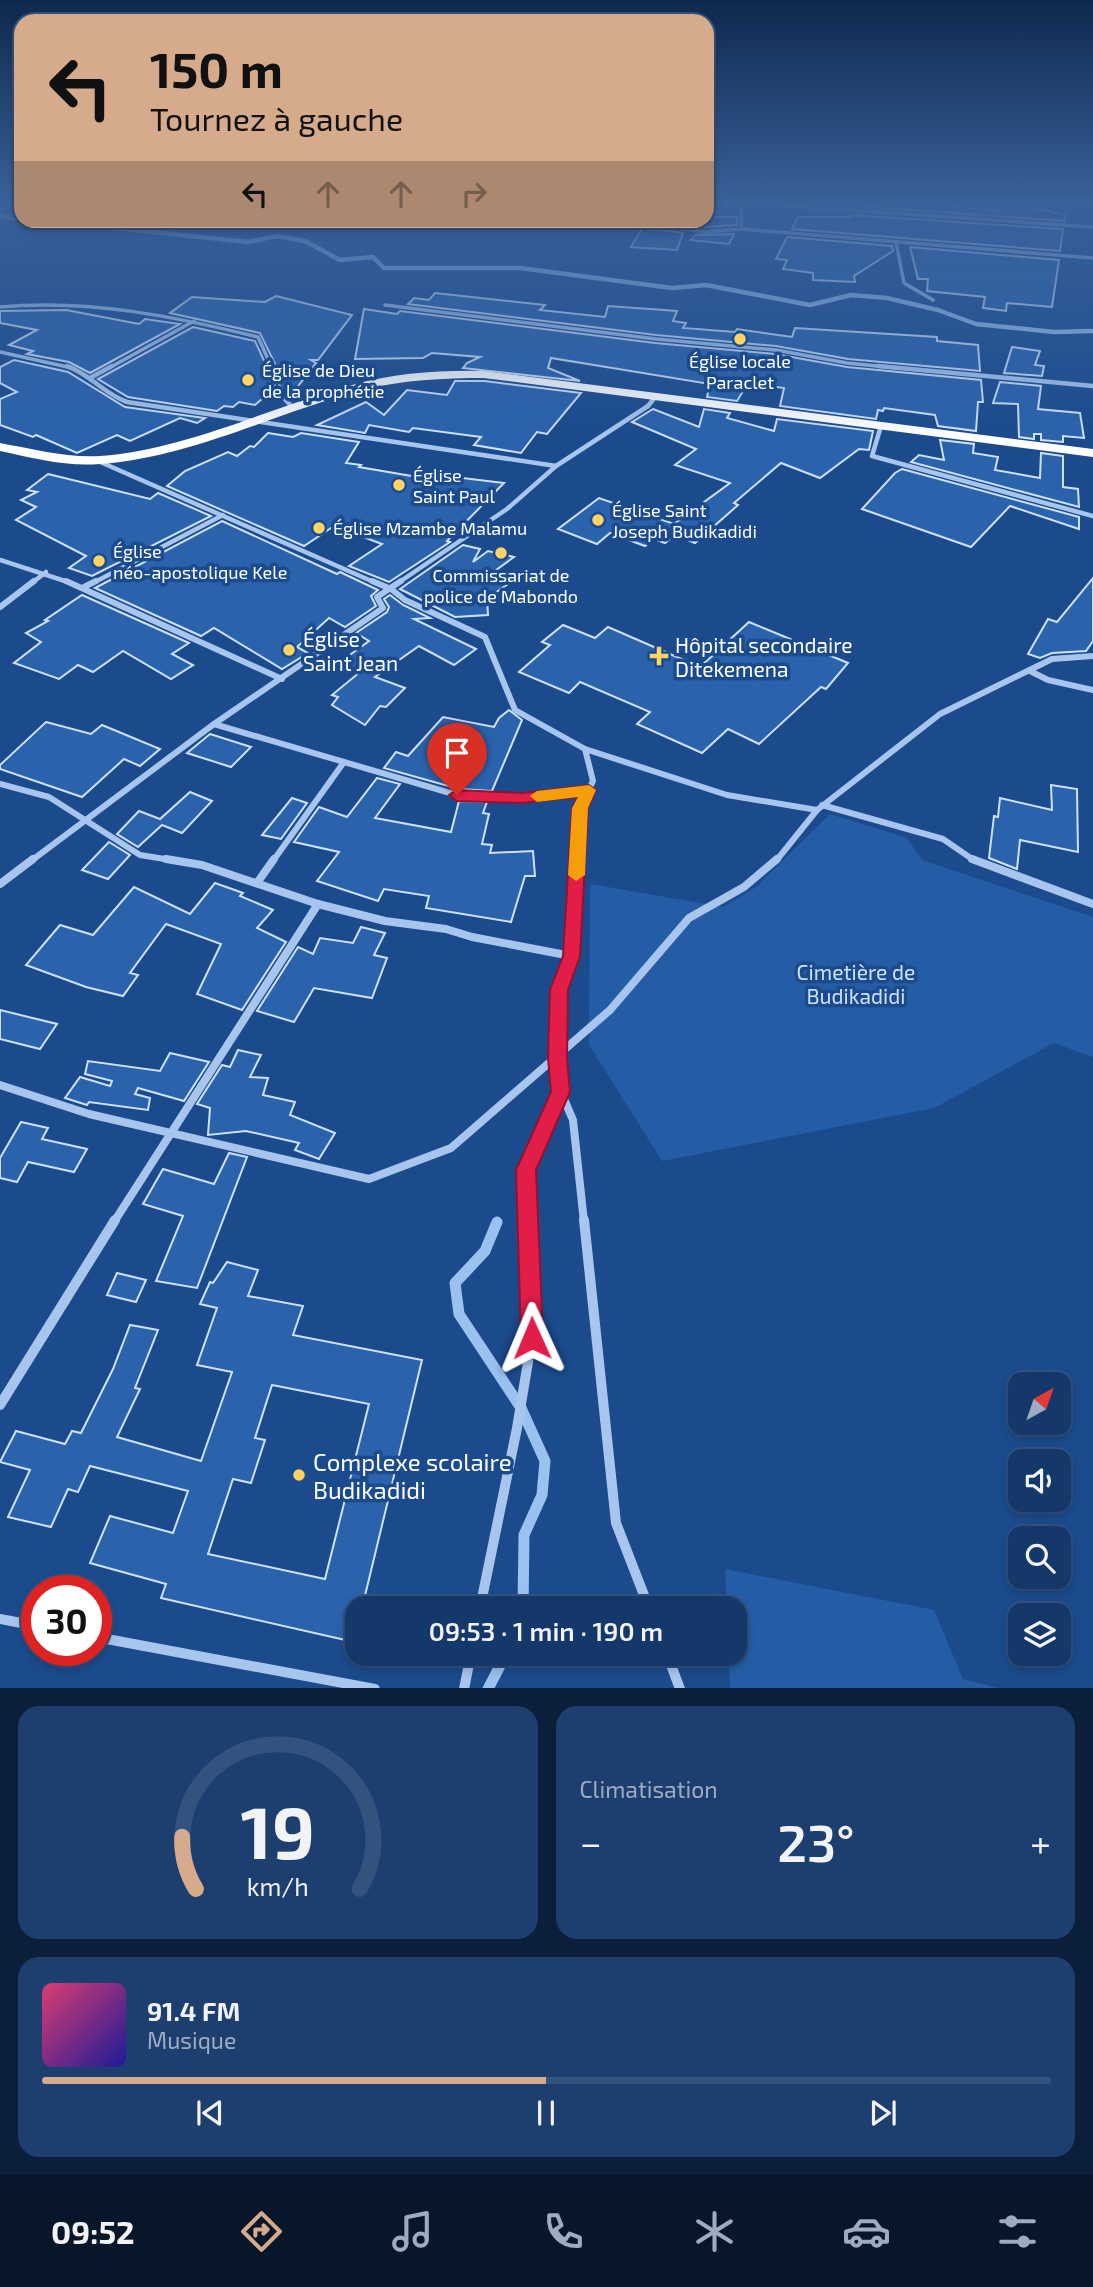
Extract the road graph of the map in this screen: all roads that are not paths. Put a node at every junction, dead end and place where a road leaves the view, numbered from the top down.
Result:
1 (903, 280) edge
2 (933, 300) dead end
3 (385, 305) dead end
4 (0, 307) edge
5 (195, 321) junction
6 (0, 352) edge
7 (90, 378) junction
8 (1093, 386) edge
9 (656, 396) junction
10 (293, 408) junction
11 (253, 421) junction
12 (881, 426) junction
13 (0, 447) edge
14 (1093, 453) edge
15 (96, 460) junction
16 (556, 466) junction
17 (223, 515) junction
18 (1093, 516) edge
19 (0, 560) edge
20 (46, 572) junction
21 (84, 587) junction
22 (391, 589) junction
23 (0, 607) edge
24 (1093, 656) edge
25 (1030, 671) junction
26 (282, 679) junction
27 (1093, 690) edge
28 (214, 724) junction
29 (585, 749) junction
30 (344, 762) junction
31 (0, 783) edge
32 (589, 790) junction
33 (820, 808) junction
34 (83, 821) junction
35 (257, 883) junction
36 (0, 884) edge
37 (318, 904) junction
38 (1093, 904) edge
39 (571, 956) junction
40 (557, 1058) junction
41 (0, 1085) edge
42 (561, 1092) junction
43 (169, 1134) junction
44 (0, 1405) edge
45 (482, 1596) edge
46 (644, 1596) edge
47 (0, 1619) edge
48 (21, 1623) edge
49 (112, 1640) edge
50 (469, 1666) edge
51 (671, 1666) edge
52 (370, 1688) edge
53 (464, 1688) edge
54 (680, 1688) edge

1 - 2 street
3 - 8 street
4 - 5 street
5 - 7 street
5 - 10 street
6 - 7 street
7 - 11 street
9 - 10 highway
9 - 12 highway
9 - 16 street
10 - 11 highway
11 - 15 highway
11 - 16 street
12 - 14 highway
12 - 18 street
13 - 15 highway
15 - 17 street
16 - 22 street
17 - 21 street
17 - 22 street
19 - 20 street
20 - 21 street
20 - 23 street
21 - 26 street
22 - 26 street
22 - 29 street
24 - 25 street
25 - 27 street
25 - 33 street
26 - 28 street
28 - 30 street
28 - 34 street
29 - 32 street
29 - 33 street
30 - 32 street
30 - 35 street
31 - 34 street
32 - 39 street
33 - 38 street
33 - 40 street
34 - 35 street
34 - 36 street
35 - 37 street
37 - 39 street
37 - 43 street
39 - 40 street
40 - 42 street
40 - 43 street
41 - 43 street
42 - 45 street
42 - 46 street
43 - 44 street
47 - 48 street
49 - 52 street
50 - 53 street
51 - 54 street

